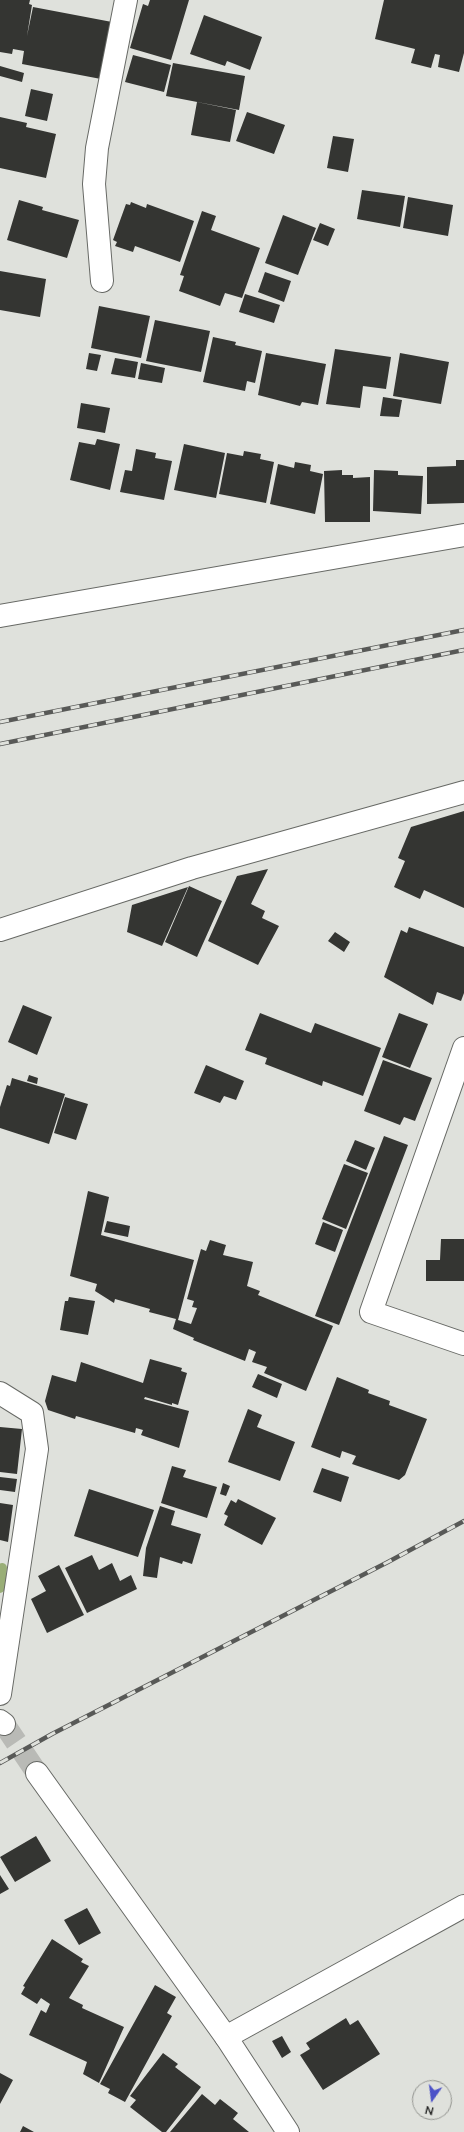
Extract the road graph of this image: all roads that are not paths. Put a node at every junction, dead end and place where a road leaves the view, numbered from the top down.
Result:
1 (126, 0) edge
2 (102, 281) dead end
3 (464, 535) edge
4 (0, 616) edge
5 (464, 792) edge
6 (0, 930) edge
7 (464, 1048) edge
8 (464, 1344) edge
9 (0, 1393) edge
10 (0, 1694) edge
11 (37, 1773) tunnel mouth
12 (464, 1906) edge
13 (226, 2037) junction
14 (288, 2132) edge

1 - 2 street
3 - 4 street
5 - 6 street
7 - 8 street
9 - 10 street
11 - 13 street
12 - 13 street
13 - 14 street

